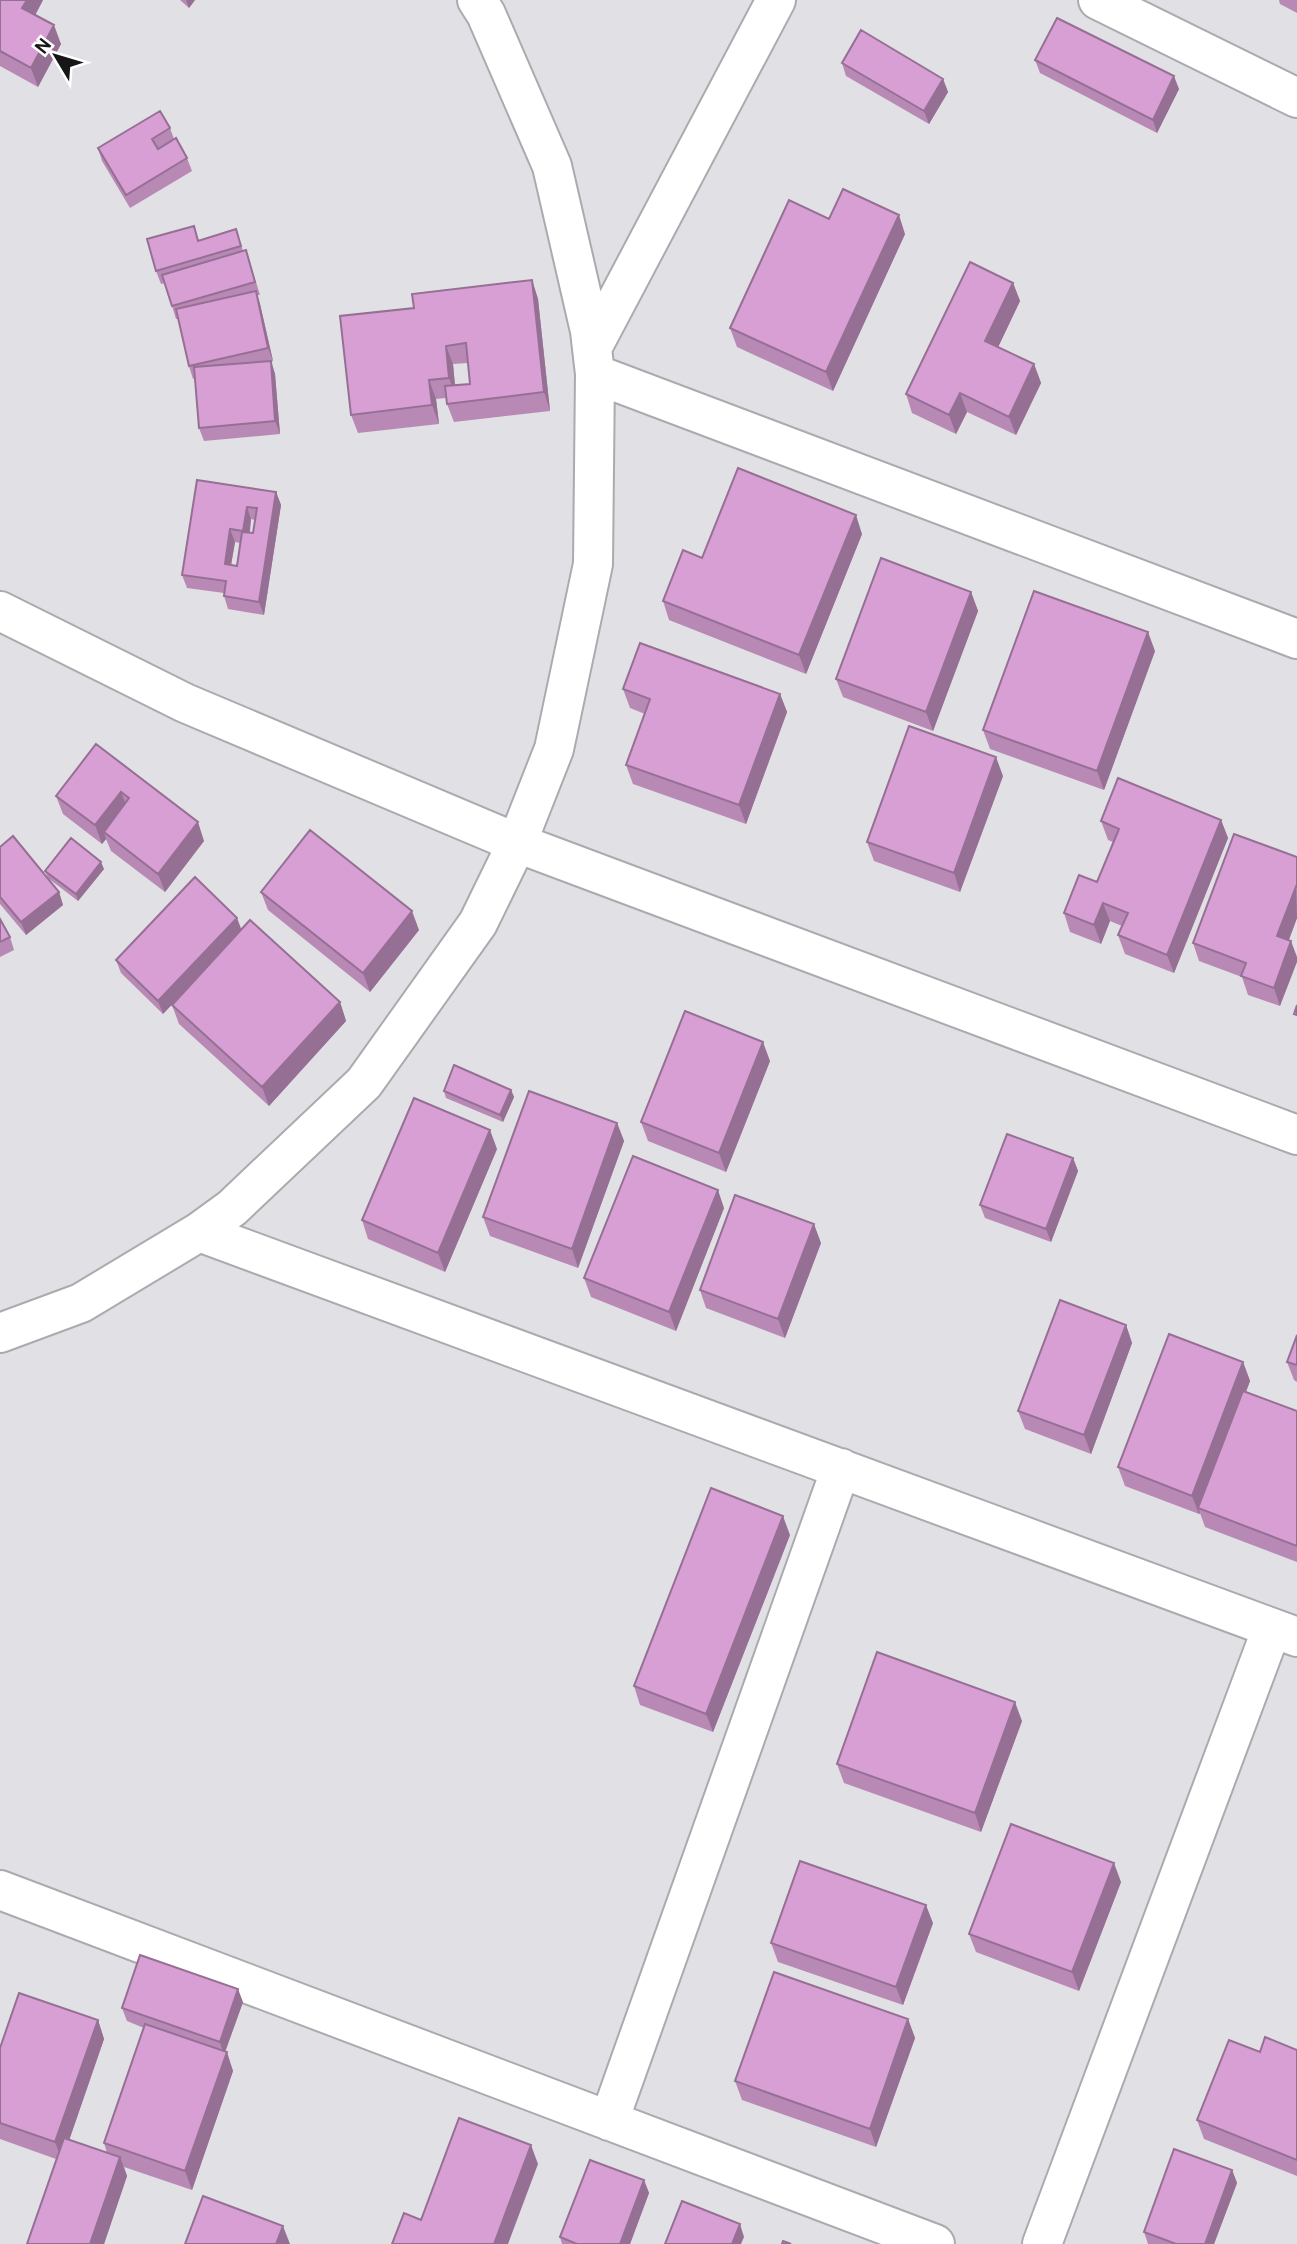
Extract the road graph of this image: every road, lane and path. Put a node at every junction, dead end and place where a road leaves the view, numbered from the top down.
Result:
1 (477, 0) edge
2 (776, 0) edge
3 (1098, 0) edge
4 (1297, 98) edge
5 (594, 361) junction
6 (0, 611) edge
7 (1297, 639) edge
8 (517, 843) junction
9 (1297, 1135) edge
10 (199, 1232) junction
11 (0, 1334) edge
12 (841, 1468) junction
13 (1285, 1632) edge
14 (0, 1890) edge
15 (609, 2121) junction
16 (935, 2244) edge
17 (1042, 2244) edge

1 - 5 street
2 - 5 street
3 - 4 street
5 - 7 street
5 - 8 street
6 - 8 street
8 - 9 street
8 - 10 street
10 - 11 street
10 - 12 street
12 - 13 street
12 - 15 street
13 - 17 street
14 - 15 street
15 - 16 street

